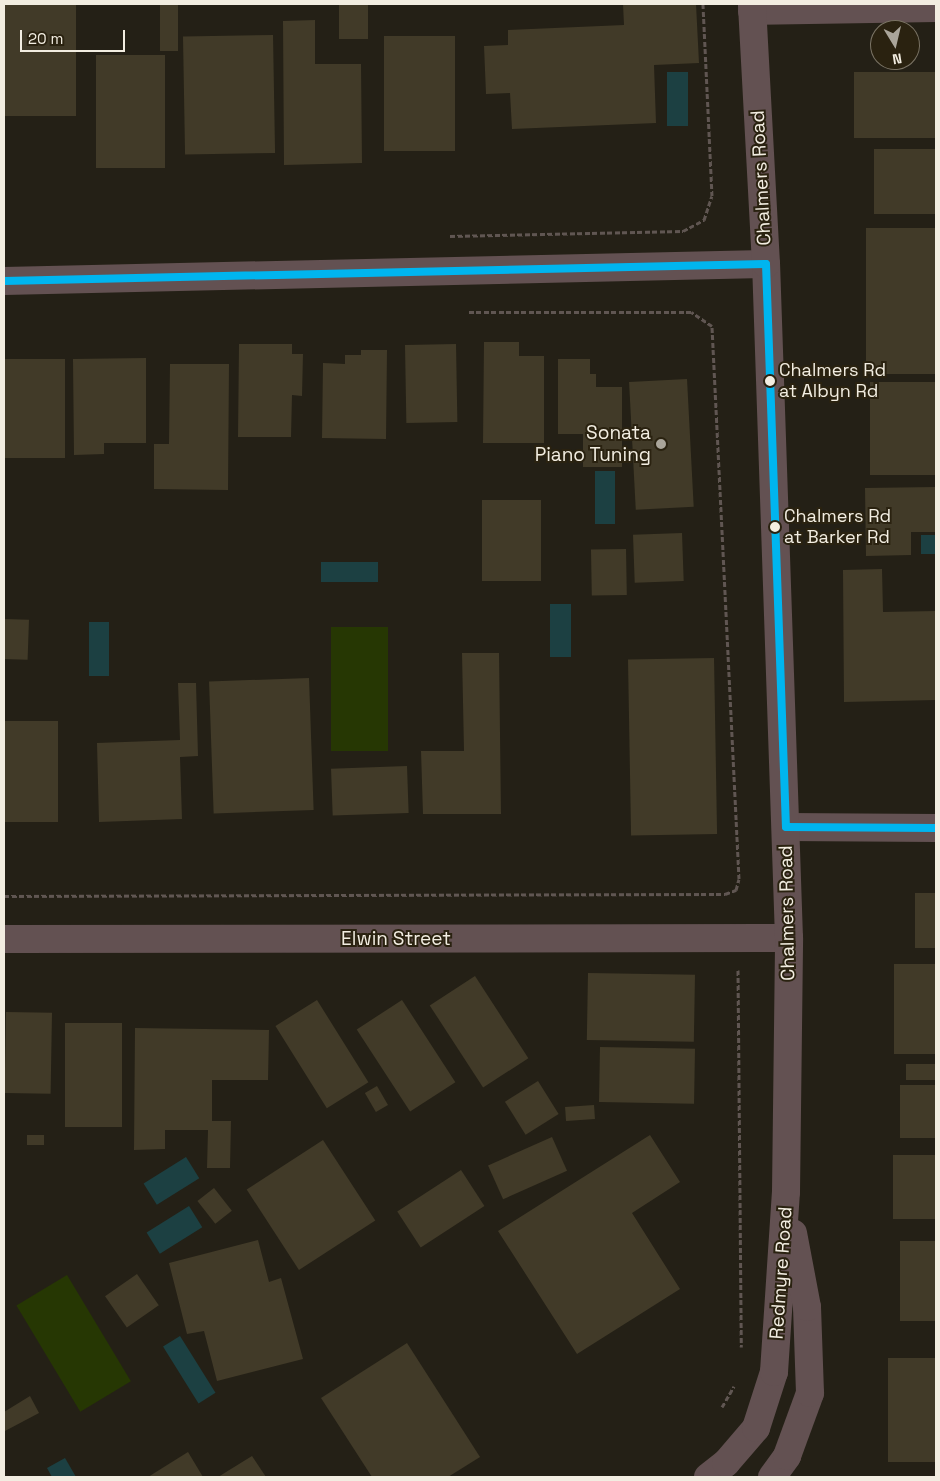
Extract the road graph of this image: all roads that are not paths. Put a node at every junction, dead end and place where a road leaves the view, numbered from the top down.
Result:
1 (752, 7) edge
2 (936, 8) edge
3 (766, 264) junction
4 (4, 281) edge
5 (786, 827) junction
6 (936, 828) edge
7 (789, 938) junction
8 (4, 939) edge
9 (786, 1192) junction
10 (708, 1477) edge
11 (772, 1477) edge

1 - 2 street
1 - 3 street, Chalmers Road
3 - 4 street
3 - 5 street, Chalmers Road
5 - 6 street
5 - 7 street, Chalmers Road
7 - 8 street, Elwin Street
7 - 9 street, Chalmers Road
9 - 10 street, Redmyre Road
9 - 11 street, Redmyre Road

